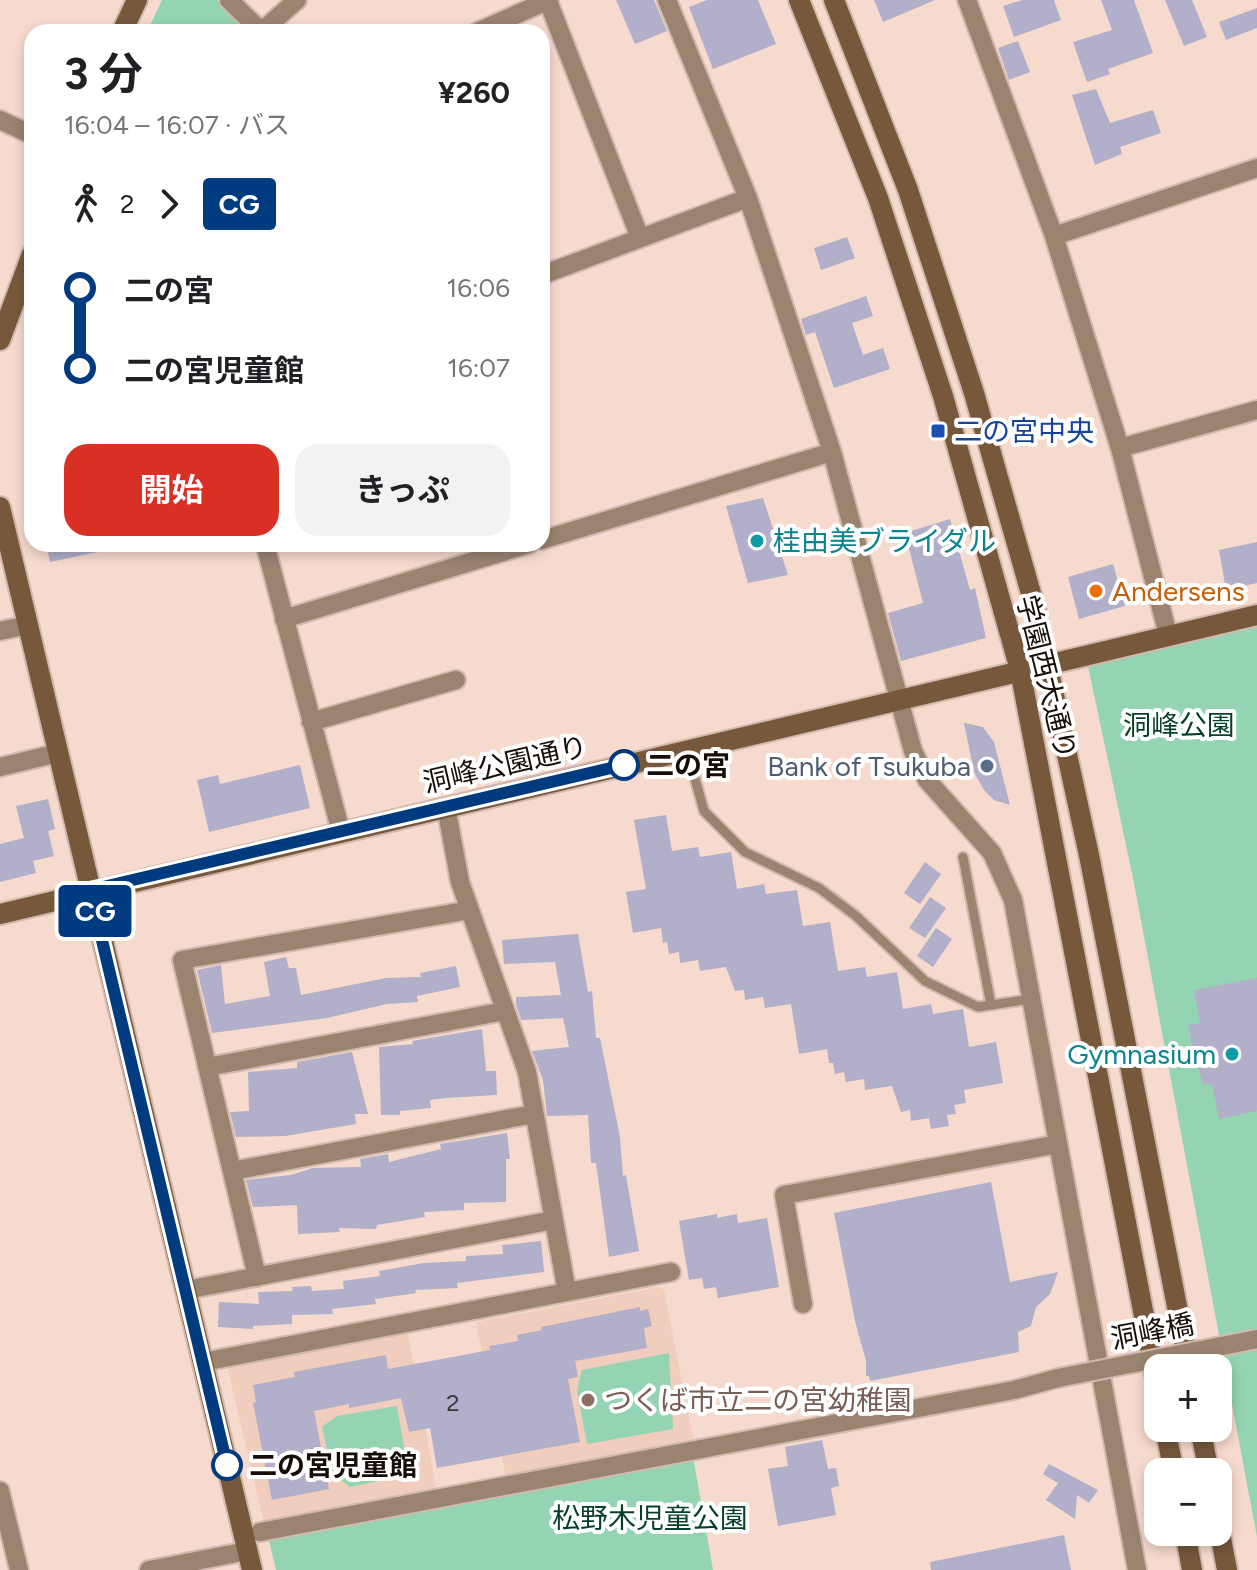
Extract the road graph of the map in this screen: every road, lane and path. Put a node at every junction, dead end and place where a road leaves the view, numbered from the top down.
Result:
1 (137, 0) edge
2 (229, 0) edge
3 (297, 0) edge
4 (549, 0) edge
5 (667, 0) edge
6 (799, 0) edge
7 (834, 0) edge
8 (975, 2) edge
9 (126, 24) edge
10 (254, 24) edge
11 (271, 24) edge
12 (495, 24) edge
13 (0, 120) edge
14 (24, 131) edge
15 (1257, 168) edge
16 (748, 198) junction
17 (1054, 236) junction
18 (640, 238) junction
19 (550, 272) edge
20 (24, 276) edge
21 (0, 340) edge
22 (1257, 410) edge
23 (1120, 448) junction
24 (832, 452) junction
25 (0, 507) edge
26 (550, 538) edge
27 (267, 552) edge
28 (503, 552) edge
29 (1257, 615) edge
30 (284, 619) junction
31 (28, 625) junction
32 (0, 631) edge
33 (1168, 635) junction
34 (1049, 663) junction
35 (1020, 670) junction
36 (456, 680) dead end
37 (899, 699) junction
38 (311, 722) junction
39 (687, 750) junction
40 (58, 753) junction
41 (0, 767) edge
42 (446, 807) junction
43 (341, 832) junction
44 (963, 857) dead end
45 (90, 890) junction
46 (470, 910) junction
47 (0, 914) edge
48 (1031, 999) junction
49 (991, 1005) junction
50 (505, 1011) junction
51 (207, 1067) junction
52 (534, 1114) junction
53 (1058, 1144) junction
54 (232, 1171) junction
55 (554, 1220) junction
56 (671, 1272) dead end
57 (257, 1277) junction
58 (186, 1290) junction
59 (567, 1292) junction
60 (803, 1304) dead end
61 (1257, 1339) edge
62 (1151, 1354) edge
63 (1186, 1354) edge
64 (203, 1362) junction
65 (0, 1491) edge
66 (260, 1532) dead end
67 (1188, 1546) edge
68 (1222, 1546) edge
69 (250, 1560) edge
70 (19, 1570) edge
71 (149, 1570) edge
72 (1137, 1570) edge
73 (1192, 1570) edge
74 (1227, 1570) edge

1 - 9 main road
2 - 10 street
3 - 11 street
4 - 12 street
4 - 18 street
5 - 16 street
6 - 35 main road, 学園西大通り
7 - 34 main road, 学園西大通り
8 - 17 street
13 - 14 street
15 - 17 street
16 - 18 street
16 - 24 street
17 - 23 street
18 - 19 street
20 - 21 main road
22 - 23 street
23 - 33 street
24 - 26 street
24 - 37 street
25 - 31 main road
27 - 30 street
28 - 30 street
29 - 33 main road, 洞峰公園通り
30 - 38 street
31 - 32 street
31 - 40 main road
33 - 34 main road, 洞峰公園通り
34 - 35 main road, 洞峰公園通り
34 - 63 main road, 学園西大通り
35 - 37 main road, 洞峰公園通り
35 - 62 main road, 学園西大通り
36 - 38 street
37 - 39 main road, 洞峰公園通り
37 - 48 street
38 - 43 street
39 - 42 main road, 洞峰公園通り
39 - 49 lane
40 - 41 street
40 - 45 main road
42 - 43 main road, 洞峰公園通り
42 - 46 street
43 - 45 main road, 洞峰公園通り
44 - 49 lane
45 - 47 main road, 洞峰公園通り
45 - 58 main road
46 - 50 street
46 - 51 street
48 - 49 lane
48 - 53 street
50 - 51 street
50 - 52 street
51 - 54 street
52 - 54 street
52 - 55 street
53 - 60 street
53 - 72 street
54 - 57 street
55 - 57 street
55 - 59 street
56 - 59 street
57 - 58 street
58 - 64 main road
59 - 64 street
61 - 66 street, 洞峰橋, bridge
64 - 69 main road
65 - 70 street
67 - 73 main road
68 - 74 main road
69 - 71 street

